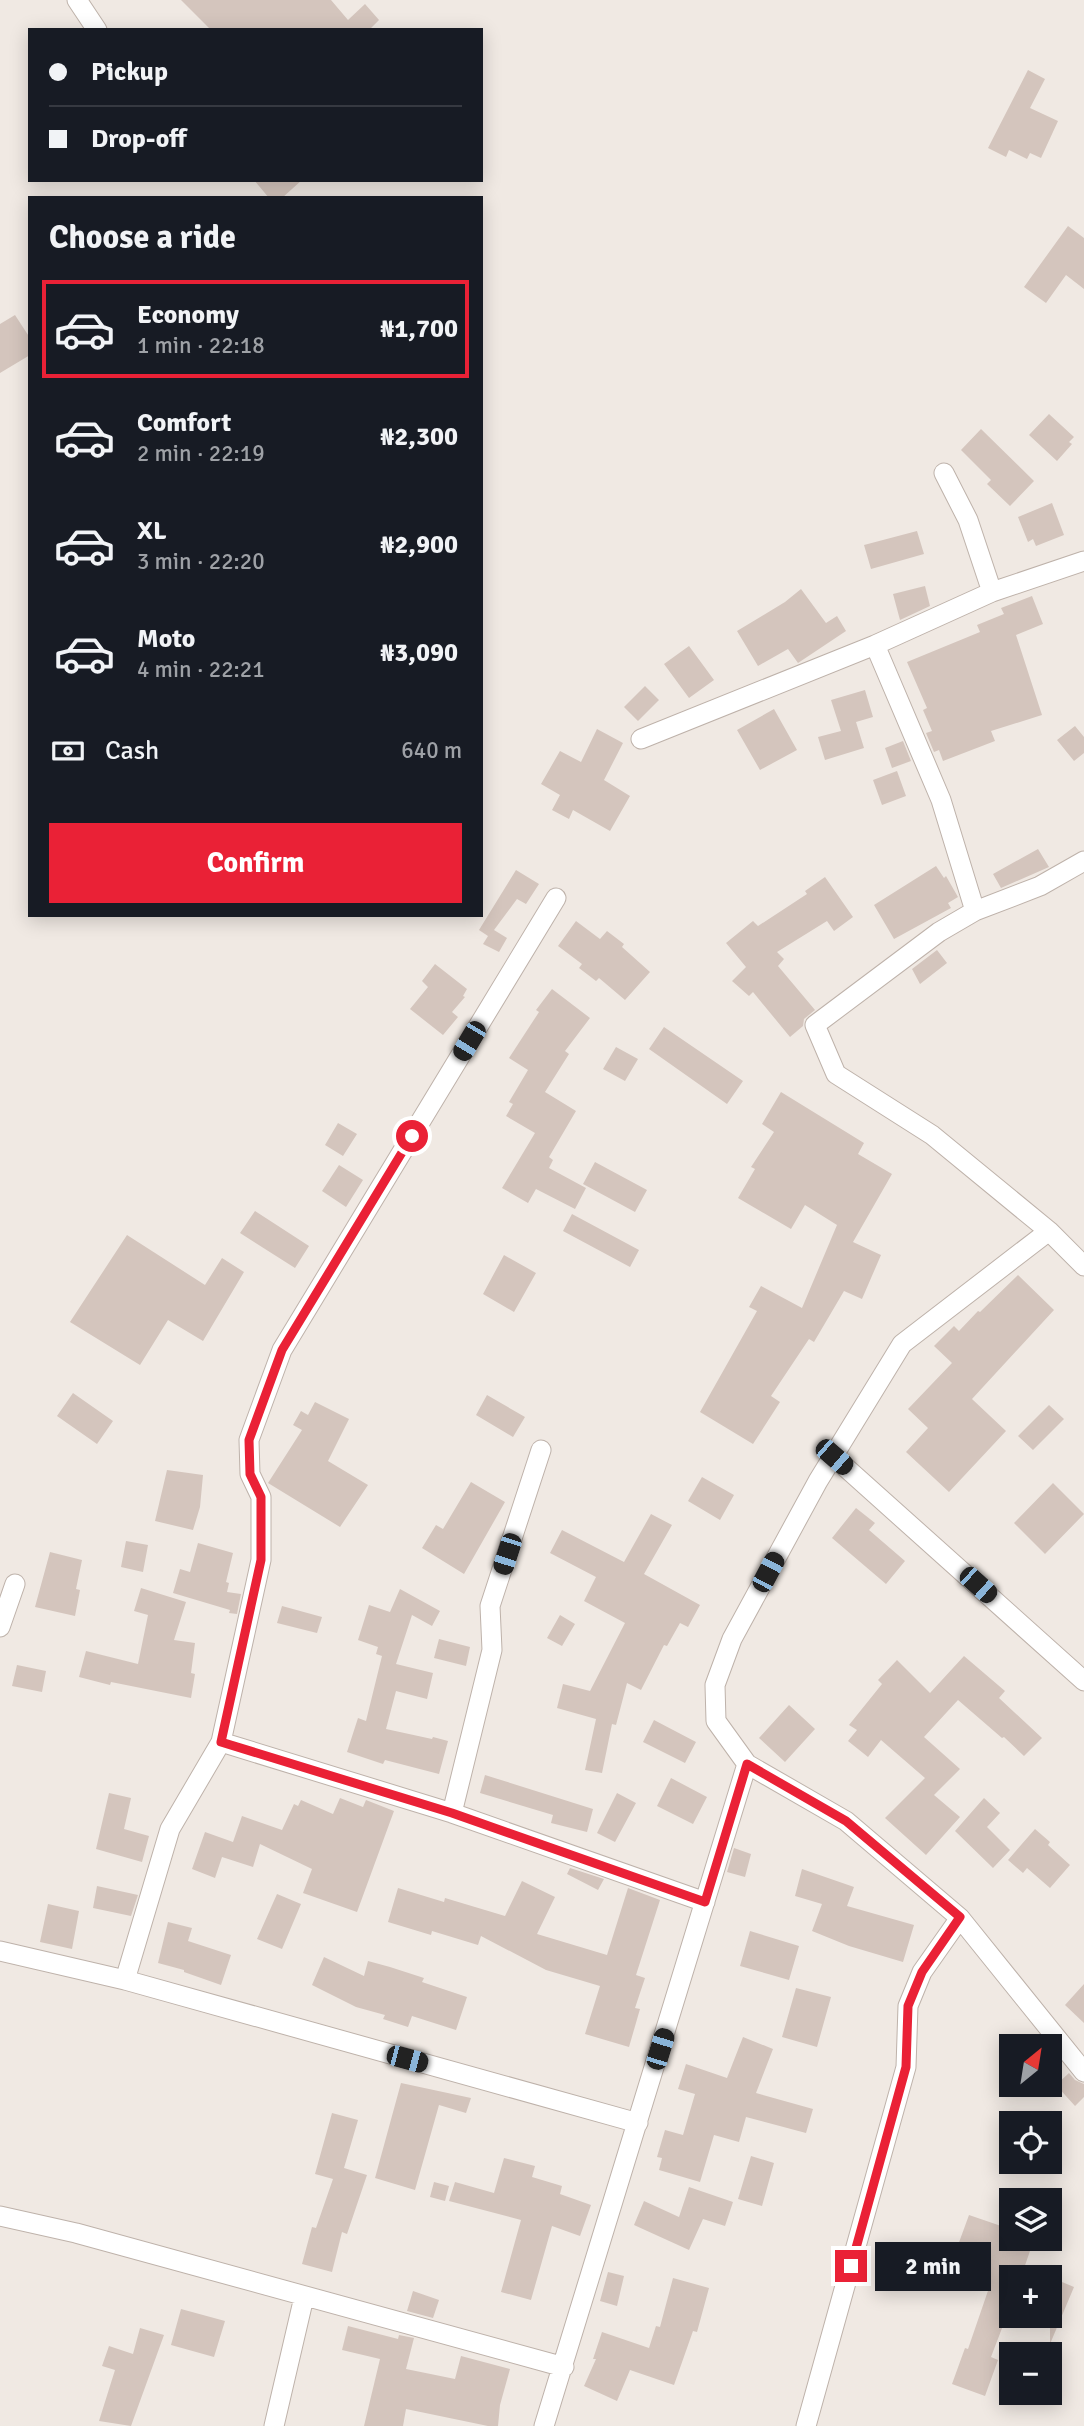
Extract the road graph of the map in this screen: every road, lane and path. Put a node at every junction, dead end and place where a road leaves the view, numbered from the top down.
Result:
1 (77, 0) edge
2 (96, 28) edge
3 (944, 473) dead end
4 (1084, 561) edge
5 (992, 592) junction
6 (875, 645) junction
7 (641, 739) dead end
8 (1084, 861) edge
9 (556, 898) dead end
10 (975, 911) junction
11 (1049, 1231) junction
12 (1084, 1266) edge
13 (541, 1450) dead end
14 (834, 1457) junction
15 (15, 1584) dead end
16 (0, 1627) edge
17 (1084, 1681) edge
18 (221, 1742) junction
19 (747, 1764) junction
20 (452, 1813) junction
21 (705, 1902) junction
22 (960, 1917) junction
23 (0, 1951) edge
24 (125, 1980) junction
25 (1084, 2072) edge
26 (638, 2123) junction
27 (0, 2216) edge
28 (304, 2297) junction
29 (564, 2367) junction
30 (274, 2426) edge
31 (544, 2426) edge
32 (806, 2426) edge

1 - 2 street
3 - 5 street
4 - 5 street
5 - 6 street
6 - 7 street
6 - 10 street
8 - 10 street
9 - 18 street
10 - 11 street
11 - 12 street
11 - 14 street
13 - 20 street
14 - 17 street
14 - 19 street
15 - 16 street
18 - 20 street
18 - 24 street
19 - 21 street
19 - 22 street
20 - 21 street
21 - 26 street
22 - 25 street
22 - 32 street
23 - 24 street
24 - 26 street
26 - 29 street
27 - 28 street
28 - 29 street
28 - 30 street
29 - 31 street

